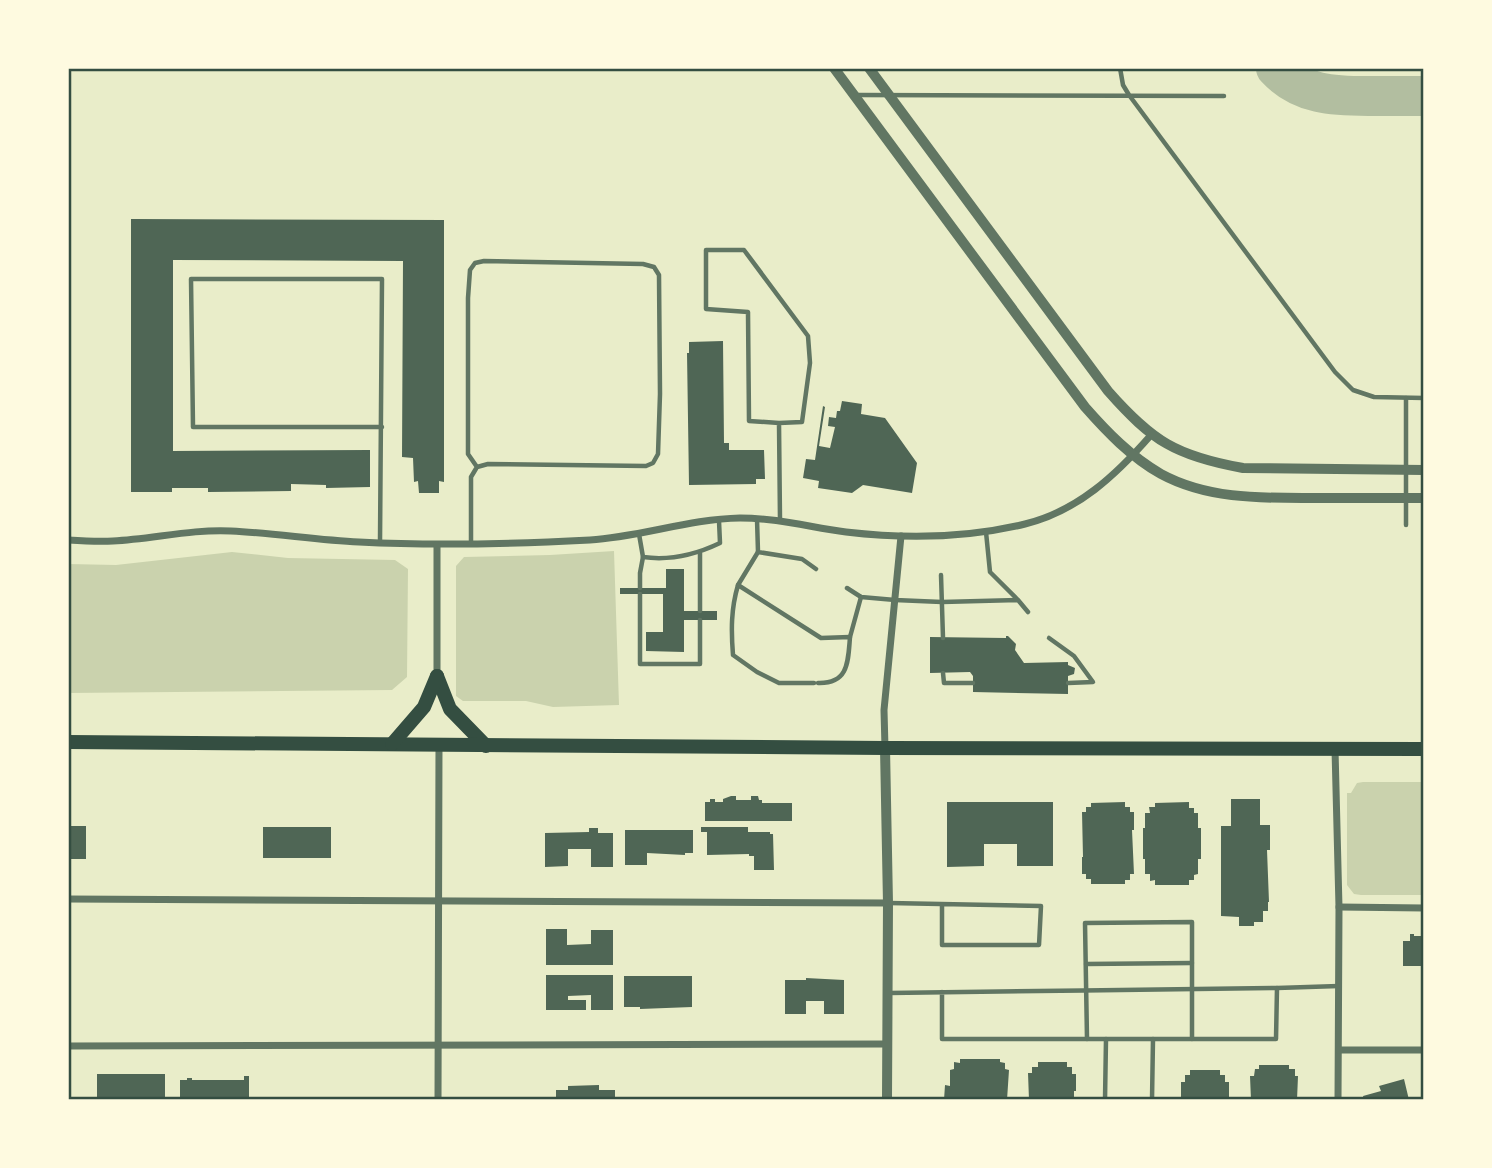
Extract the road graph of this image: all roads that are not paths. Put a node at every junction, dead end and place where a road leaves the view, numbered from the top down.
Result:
1 (834, 68) edge
2 (869, 68) edge
3 (1120, 68) edge
4 (853, 95) junction
5 (889, 95) junction
6 (1129, 95) junction
7 (1224, 96) dead end
8 (1406, 398) junction
9 (1424, 398) edge
10 (779, 423) junction
11 (382, 427) junction
12 (1151, 435) junction
13 (1134, 455) junction
14 (477, 467) junction
15 (1406, 470) junction
16 (1424, 470) edge
17 (1406, 498) junction
18 (1424, 498) edge
19 (757, 519) junction
20 (719, 520) junction
21 (780, 520) junction
22 (1406, 525) dead end
23 (986, 531) junction
24 (639, 534) junction
25 (901, 536) junction
26 (68, 540) edge
27 (380, 543) junction
28 (471, 544) junction
29 (437, 545) junction
30 (758, 552) junction
31 (700, 553) junction
32 (643, 557) junction
33 (816, 569) dead end
34 (983, 572) dead end
35 (990, 572) junction
36 (941, 575) dead end
37 (738, 585) junction
38 (847, 588) dead end
39 (861, 597) junction
40 (895, 600) junction
41 (1018, 600) junction
42 (942, 602) junction
43 (700, 611) dead end
44 (1028, 612) dead end
45 (700, 620) dead end
46 (850, 637) junction
47 (943, 638) dead end
48 (1049, 639) dead end
49 (943, 673) dead end
50 (437, 676) junction
51 (973, 682) dead end
52 (1068, 682) dead end
53 (68, 742) edge
54 (392, 744) junction
55 (439, 745) junction
56 (486, 746) junction
57 (885, 748) junction
58 (1335, 748) junction
59 (1424, 749) edge
60 (68, 899) edge
61 (438, 901) junction
62 (888, 903) junction
63 (942, 905) junction
64 (1339, 907) junction
65 (1424, 908) edge
66 (1192, 963) junction
67 (1086, 964) junction
68 (1339, 986) junction
69 (1278, 988) junction
70 (1192, 989) junction
71 (1087, 990) junction
72 (942, 992) junction
73 (888, 993) junction
74 (1087, 1039) junction
75 (1106, 1039) junction
76 (1153, 1039) junction
77 (1192, 1039) junction
78 (888, 1044) junction
79 (68, 1045) edge
80 (437, 1045) junction
81 (1339, 1049) junction
82 (1424, 1050) edge
83 (438, 1100) edge
84 (887, 1100) edge
85 (1105, 1100) edge
86 (1152, 1100) edge
87 (1339, 1100) edge

1 - 4 street
2 - 5 street
3 - 6 lane
4 - 5 lane
4 - 13 street
5 - 6 lane
5 - 12 street
6 - 7 lane
6 - 8 lane
8 - 9 lane
8 - 15 lane
10 - 10 lane
10 - 21 lane
11 - 11 lane
11 - 27 lane
12 - 13 street
12 - 15 street
13 - 17 street
13 - 23 street
14 - 14 lane
14 - 28 lane
15 - 16 street
15 - 17 lane
17 - 18 street
17 - 22 lane
19 - 20 street
19 - 21 street
19 - 30 lane
20 - 24 street
20 - 31 lane
21 - 25 street
23 - 25 street
23 - 35 lane
24 - 28 street
24 - 32 lane
25 - 40 street
26 - 27 street
27 - 29 street
28 - 29 street
29 - 50 street
30 - 33 lane
30 - 37 lane
31 - 32 lane
31 - 43 lane
32 - 45 lane
34 - 35 lane
35 - 41 lane
36 - 42 lane
37 - 46 lane
37 - 46 lane
38 - 39 lane
39 - 40 lane
39 - 46 lane
40 - 42 lane
40 - 57 street
41 - 42 lane
41 - 44 lane
42 - 47 lane
48 - 52 lane
49 - 51 lane
50 - 54 main road
50 - 56 main road
53 - 54 main road
54 - 55 main road
55 - 56 main road
55 - 61 street
56 - 57 main road
57 - 58 main road
57 - 62 street
58 - 59 main road
58 - 64 street
60 - 61 street
61 - 62 street
61 - 80 street
62 - 63 lane
62 - 73 street
63 - 63 lane
64 - 65 street
64 - 68 street
66 - 67 lane
66 - 67 lane
66 - 70 lane
67 - 71 lane
68 - 69 lane
68 - 81 street
69 - 70 lane
69 - 77 lane
70 - 71 lane
70 - 77 lane
71 - 72 lane
71 - 74 lane
72 - 73 lane
72 - 74 lane
73 - 78 street
74 - 75 lane
75 - 76 lane
75 - 85 lane
76 - 77 lane
76 - 86 lane
78 - 80 street
78 - 84 street
79 - 80 street
80 - 83 street
81 - 82 street
81 - 87 street

